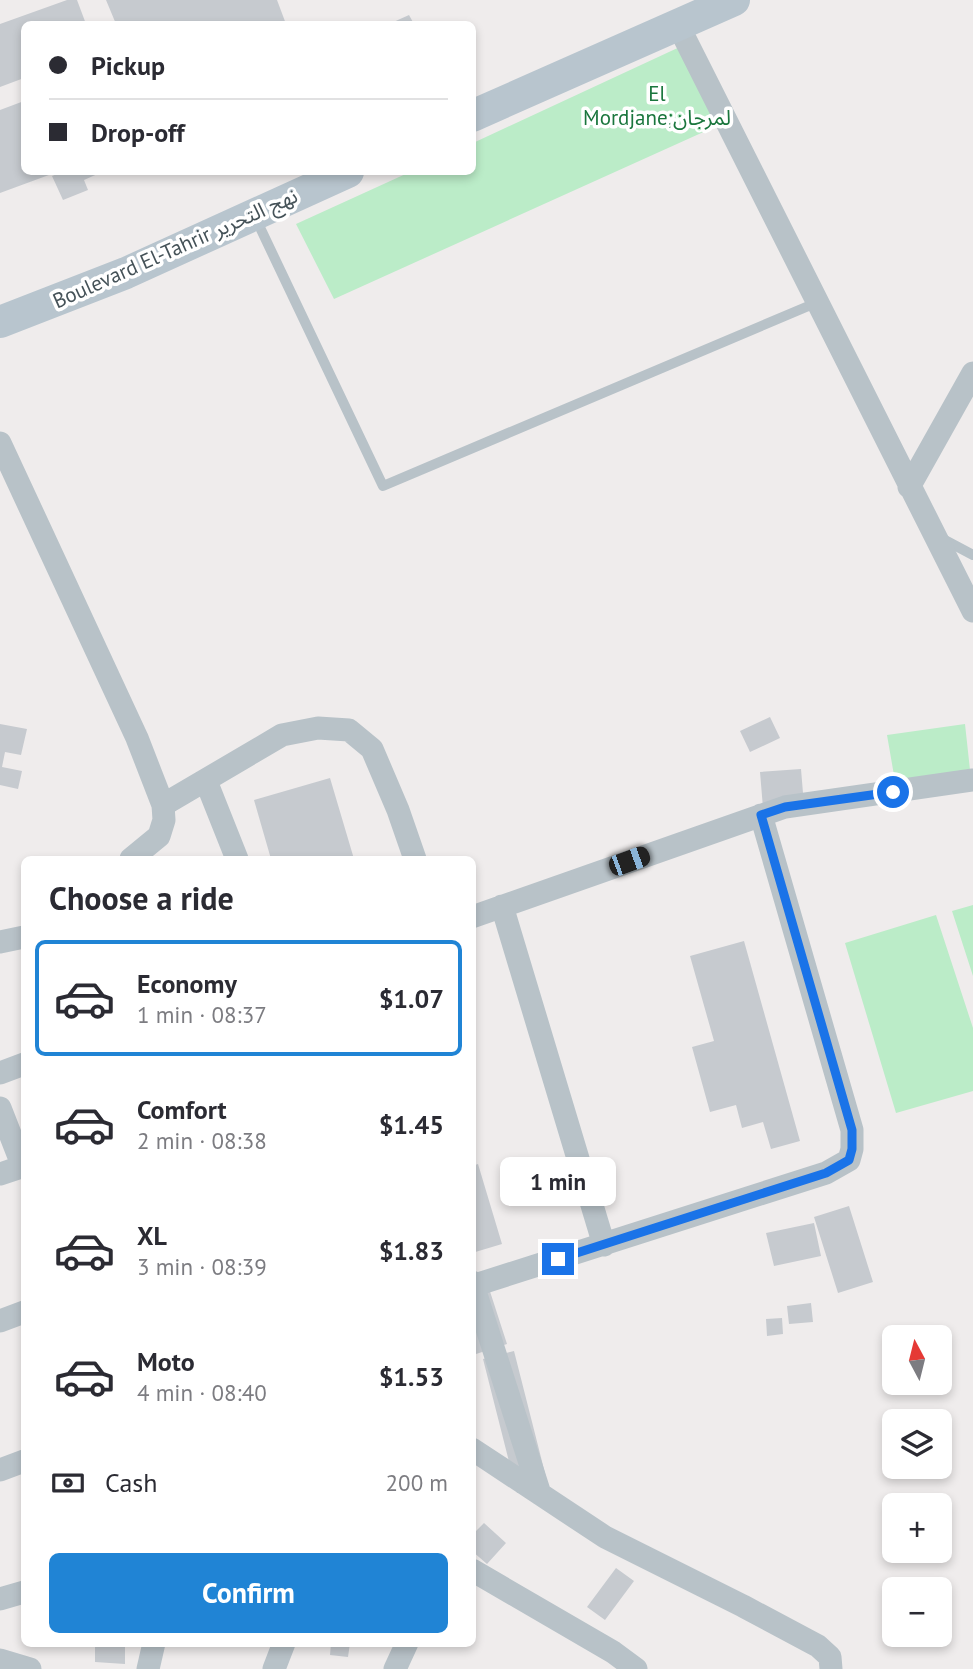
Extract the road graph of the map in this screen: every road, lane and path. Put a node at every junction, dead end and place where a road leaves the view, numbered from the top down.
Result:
1 (734, 0) edge
2 (678, 25) junction
3 (476, 114) edge
4 (341, 175) edge
5 (254, 214) junction
6 (818, 302) junction
7 (0, 322) edge
8 (973, 373) edge
9 (0, 443) edge
10 (909, 487) junction
11 (935, 535) junction
12 (973, 555) edge
13 (973, 611) edge
14 (206, 780) junction
15 (973, 780) edge
16 (163, 805) junction
17 (761, 815) junction
18 (135, 856) edge
19 (236, 856) edge
20 (414, 856) edge
21 (502, 906) junction
22 (476, 916) edge
23 (21, 938) edge
24 (0, 942) edge
25 (21, 1066) edge
26 (0, 1073) edge
27 (0, 1108) edge
28 (21, 1160) edge
29 (21, 1168) edge
30 (0, 1174) edge
31 (604, 1245) junction
32 (476, 1284) edge
33 (476, 1294) edge
34 (21, 1313) edge
35 (0, 1321) edge
36 (476, 1452) edge
37 (21, 1462) edge
38 (0, 1470) edge
39 (540, 1494) junction
40 (476, 1572) edge
41 (21, 1593) edge
42 (0, 1599) edge
43 (153, 1647) edge
44 (282, 1647) edge
45 (405, 1647) edge
46 (0, 1660) edge
47 (30, 1669) edge
48 (148, 1669) edge
49 (274, 1669) edge
50 (396, 1669) edge
51 (636, 1669) edge
52 (831, 1669) edge

1 - 2 main road
2 - 3 main road
2 - 6 street
4 - 5 main road, Boulevard El-Tahrir نهج التحرير
5 - 6 lane
5 - 7 main road, Boulevard El-Tahrir نهج التحرير
6 - 10 street
8 - 10 street
9 - 16 street
10 - 11 street
11 - 12 lane
11 - 13 street
14 - 16 street
14 - 19 street
14 - 20 street
15 - 17 street
16 - 18 street
17 - 21 street
17 - 31 street
21 - 22 street
21 - 31 street
23 - 24 street
25 - 26 street
27 - 28 street
29 - 30 street
31 - 32 street
33 - 39 street
34 - 35 street
36 - 39 street
37 - 38 street
39 - 52 street
40 - 51 street
41 - 42 street
43 - 48 street
44 - 49 street
45 - 50 street
46 - 47 street

